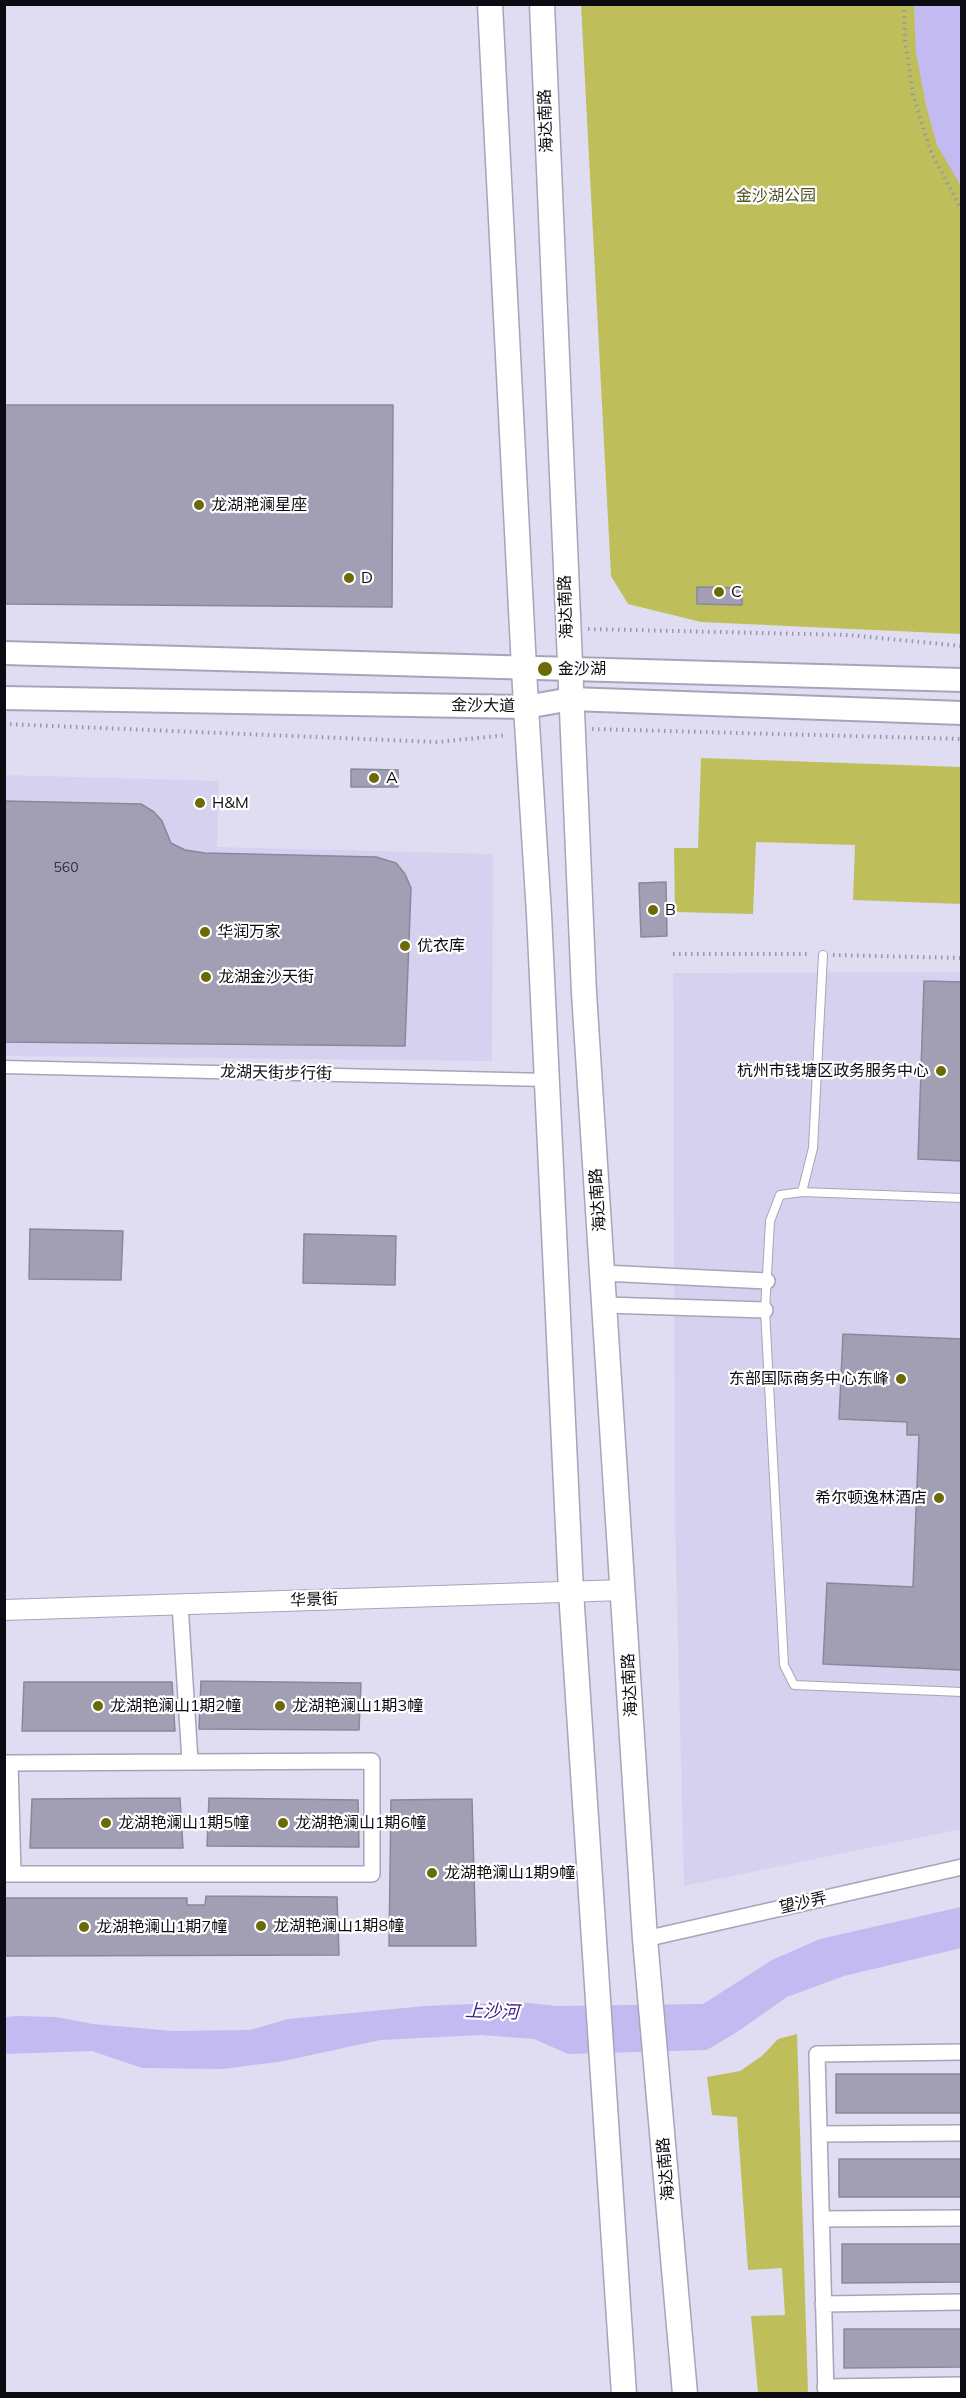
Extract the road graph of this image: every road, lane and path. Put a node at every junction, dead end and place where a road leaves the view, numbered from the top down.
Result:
1 (490, 4) edge
2 (542, 4) edge
3 (904, 4) edge
4 (962, 211) edge
5 (567, 628) junction
6 (962, 646) edge
7 (4, 653) edge
8 (524, 666) junction
9 (569, 669) junction
10 (962, 680) edge
11 (4, 698) edge
12 (571, 699) junction
13 (526, 707) junction
14 (962, 713) edge
15 (4, 724) edge
16 (572, 729) junction
17 (528, 733) junction
18 (962, 739) edge
19 (823, 955) dead end
20 (4, 1066) edge
21 (547, 1080) junction
22 (802, 1192) junction
23 (962, 1198) edge
24 (603, 1273) junction
25 (767, 1281) junction
26 (605, 1305) junction
27 (765, 1310) junction
28 (624, 1590) junction
29 (571, 1591) junction
30 (180, 1604) junction
31 (4, 1610) edge
32 (962, 1692) edge
33 (190, 1761) junction
34 (7, 1763) edge
35 (962, 1867) edge
36 (9, 1874) edge
37 (645, 1939) junction
38 (962, 2052) edge
39 (962, 2133) edge
40 (819, 2134) junction
41 (962, 2218) edge
42 (821, 2219) junction
43 (962, 2302) edge
44 (824, 2304) junction
45 (962, 2385) edge
46 (826, 2390) edge
47 (624, 2394) edge
48 (685, 2394) edge

1 - 8 main road
2 - 5 main road, 海达南路
3 - 4 path
5 - 6 path
5 - 9 main road, 海达南路
7 - 8 main road
8 - 9 main road
8 - 13 main road
9 - 10 main road
9 - 12 main road, 海达南路
11 - 13 main road, 金沙大道
12 - 13 main road, 金沙大道
12 - 14 main road, 金沙大道
12 - 16 main road, 海达南路
13 - 17 main road
15 - 17 path
16 - 18 path
16 - 24 main road, 海达南路
17 - 21 main road
19 - 22 lane
20 - 21 street, 龙湖天街步行街
21 - 29 main road
22 - 23 lane
22 - 25 lane
24 - 25 street
24 - 26 main road, 海达南路
25 - 27 lane
26 - 27 street
26 - 28 main road, 海达南路
27 - 32 lane
28 - 29 street, 华景街
28 - 37 main road, 海达南路
29 - 30 street, 华景街
29 - 47 main road
30 - 31 street, 华景街
30 - 33 street
33 - 34 street
33 - 36 street
34 - 36 street
35 - 37 street, 望沙弄
37 - 48 main road, 海达南路
38 - 40 street
39 - 40 street
40 - 42 street
41 - 42 street
42 - 44 street
43 - 44 street
44 - 46 street
45 - 46 street

